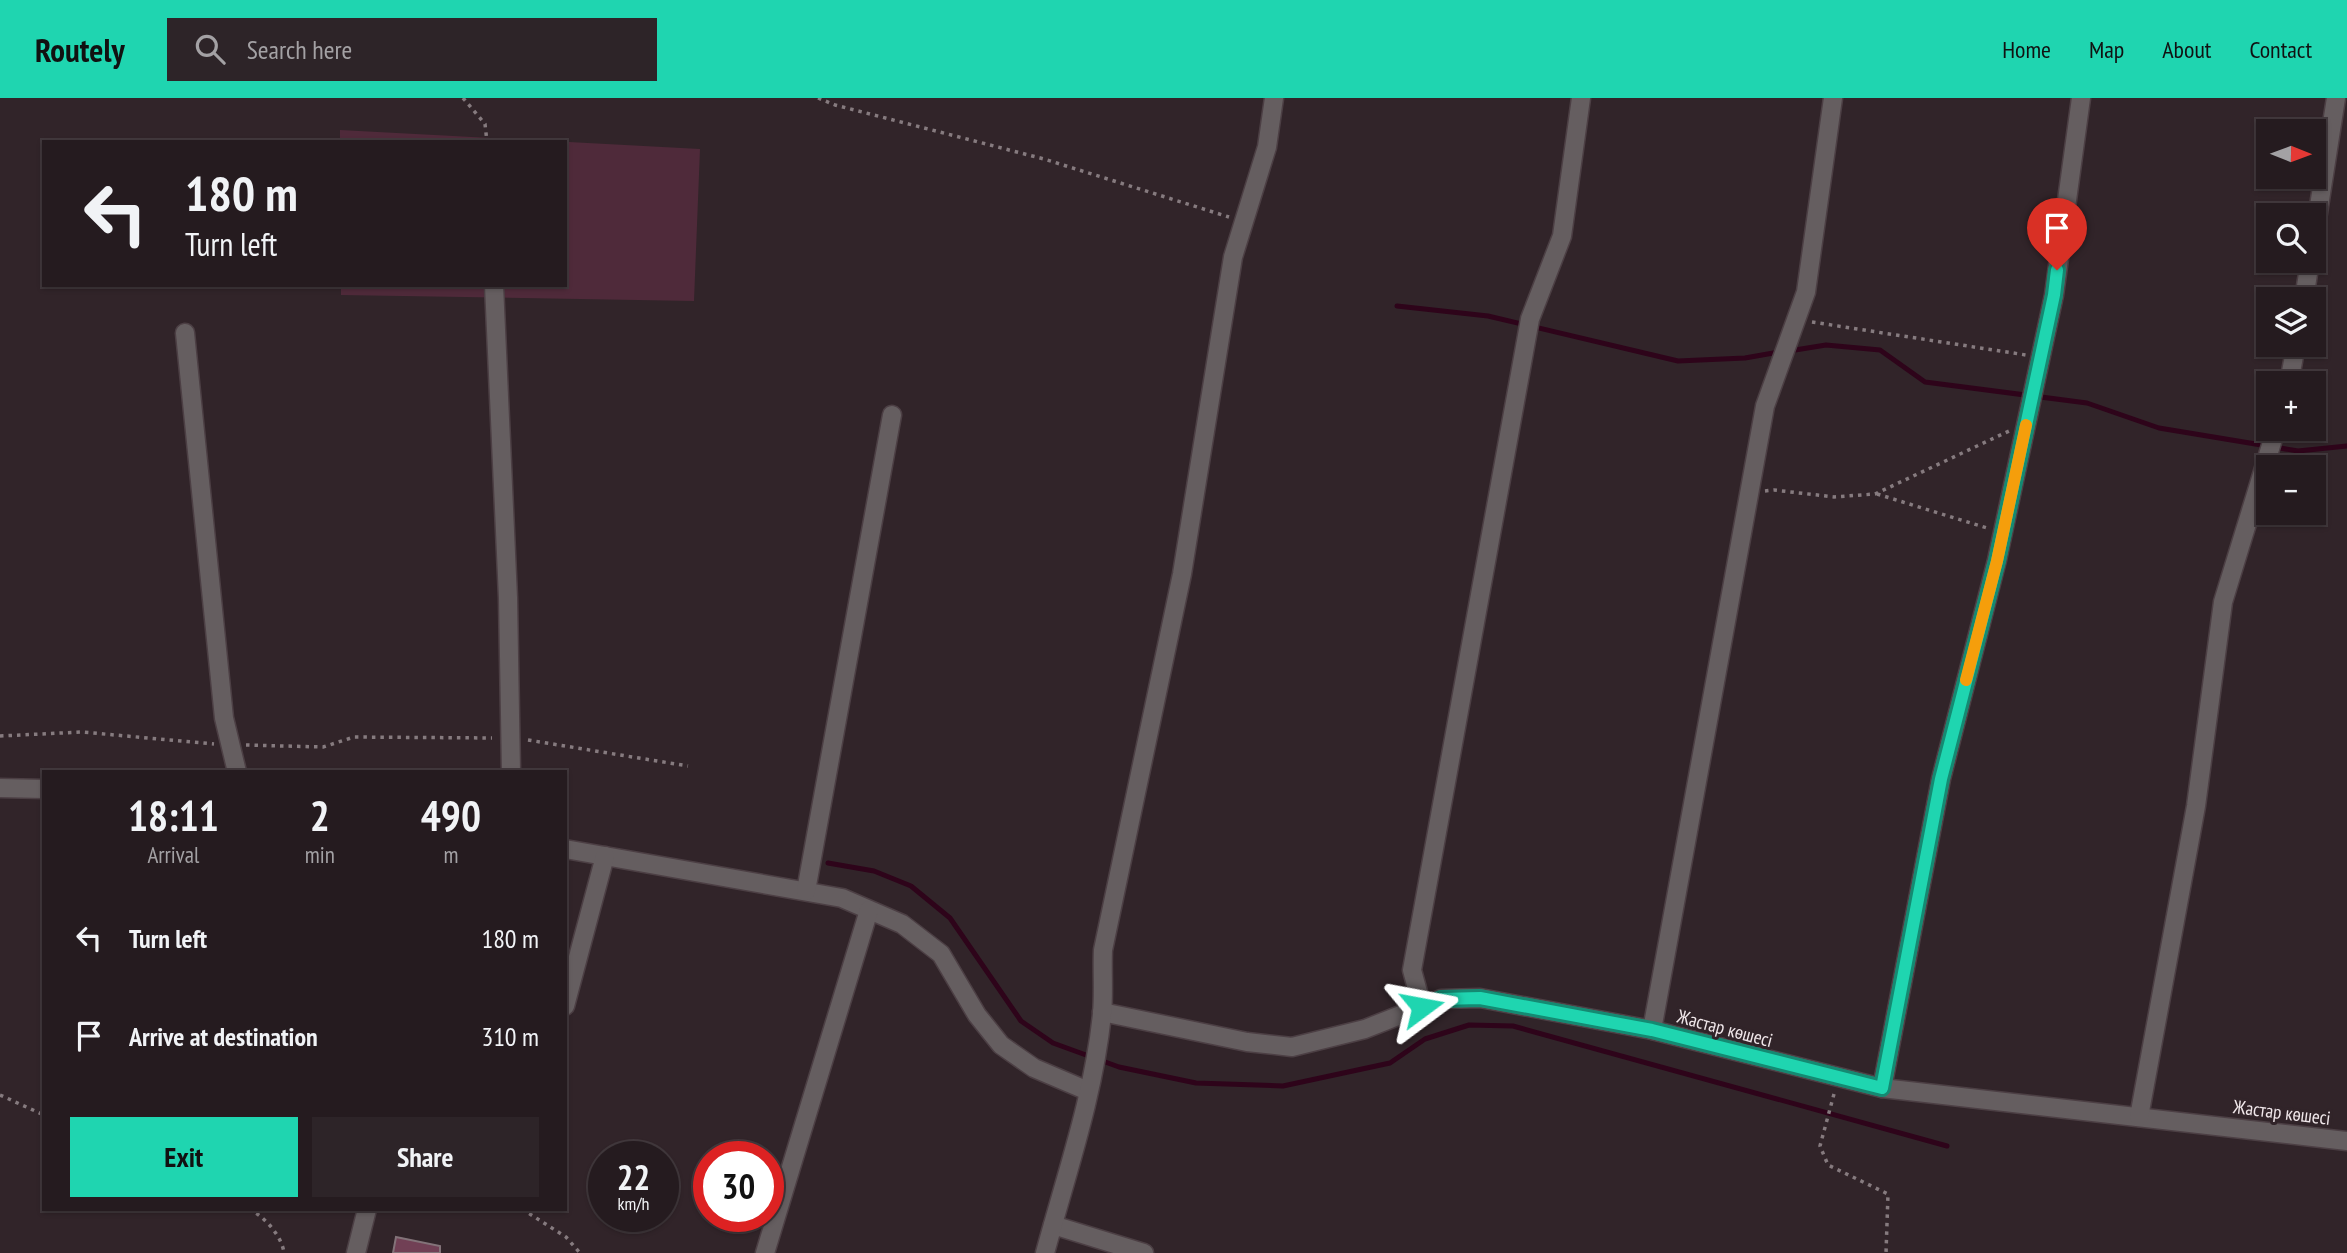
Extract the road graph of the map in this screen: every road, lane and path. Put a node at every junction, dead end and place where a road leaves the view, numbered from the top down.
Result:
1 (463, 98) edge
2 (818, 98) edge
3 (1274, 98) edge
4 (1581, 98) edge
5 (1833, 98) edge
6 (2081, 98) edge
7 (2336, 98) edge
8 (487, 140) edge
9 (2319, 203) edge
10 (1244, 222) junction
11 (494, 287) edge
12 (1796, 320) junction
13 (185, 333) dead end
14 (2040, 357) junction
15 (892, 415) dead end
16 (2026, 423) junction
17 (2272, 441) edge
18 (1749, 494) junction
19 (1875, 494) junction
20 (2003, 532) junction
21 (0, 736) edge
22 (511, 738) junction
23 (231, 745) junction
24 (688, 766) dead end
25 (237, 770) edge
26 (511, 770) edge
27 (0, 788) edge
28 (42, 789) edge
29 (567, 849) edge
30 (606, 856) junction
31 (806, 891) junction
32 (869, 910) junction
33 (567, 999) edge
34 (1422, 1007) junction
35 (1102, 1012) junction
36 (1652, 1030) junction
37 (1839, 1078) junction
38 (1882, 1088) junction
39 (1088, 1091) junction
40 (0, 1095) edge
41 (42, 1114) edge
42 (2139, 1117) junction
43 (2347, 1141) edge
44 (253, 1211) edge
45 (367, 1211) edge
46 (525, 1211) edge
47 (1053, 1224) junction
48 (284, 1253) edge
49 (356, 1253) edge
50 (580, 1253) edge
51 (765, 1253) edge
52 (1045, 1253) edge
53 (1144, 1253) edge
54 (1886, 1253) edge

1 - 8 path
2 - 10 path
3 - 10 street
4 - 34 street
5 - 12 street
6 - 14 street
7 - 9 street
10 - 35 street
11 - 22 street
12 - 14 path
12 - 18 street
13 - 23 street
14 - 16 street
15 - 31 street
16 - 19 path
16 - 20 street
17 - 42 street
18 - 19 path
18 - 36 street
19 - 20 path
20 - 38 street
21 - 23 path
22 - 23 path
22 - 24 path
22 - 26 street
23 - 25 street
27 - 28 street
29 - 30 street
30 - 31 street
30 - 33 street
31 - 32 street
32 - 39 street
32 - 51 street
34 - 35 street, Жастар көшесі
34 - 36 street, Жастар көшесі
35 - 39 street
36 - 37 street, Жастар көшесі
37 - 38 street, Жастар көшесі
37 - 54 path
38 - 42 street, Жастар көшесі
39 - 47 street
40 - 41 path
42 - 43 street, Жастар көшесі
44 - 48 path
45 - 49 street
46 - 50 path
47 - 52 street
47 - 53 street

